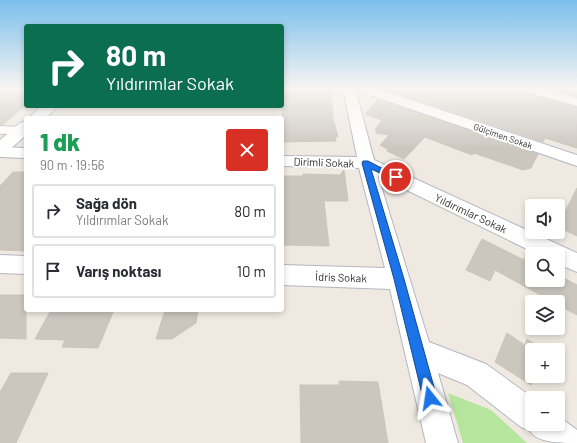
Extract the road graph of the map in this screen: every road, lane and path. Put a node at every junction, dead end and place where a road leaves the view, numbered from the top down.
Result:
1 (48, 109) edge
2 (354, 109) edge
3 (423, 109) edge
4 (38, 116) edge
5 (24, 128) edge
6 (0, 130) edge
7 (0, 149) edge
8 (0, 152) edge
9 (24, 153) edge
10 (284, 161) edge
11 (577, 161) edge
12 (366, 163) junction
13 (577, 263) edge
14 (0, 264) edge
15 (24, 265) edge
16 (284, 275) edge
17 (399, 279) junction
18 (418, 352) junction
19 (525, 411) edge
20 (552, 431) edge
21 (442, 443) edge
22 (568, 443) edge

1 - 4 main road
2 - 12 street
3 - 11 street, Gülçimen Sokak
5 - 6 street
5 - 7 main road
8 - 9 street
10 - 12 street, Dirimli Sokak
12 - 13 street, Yıldırımlar Sokak
12 - 17 street
14 - 15 street
16 - 17 street, İdris Sokak
17 - 18 street
18 - 19 street
18 - 21 street
20 - 22 street

